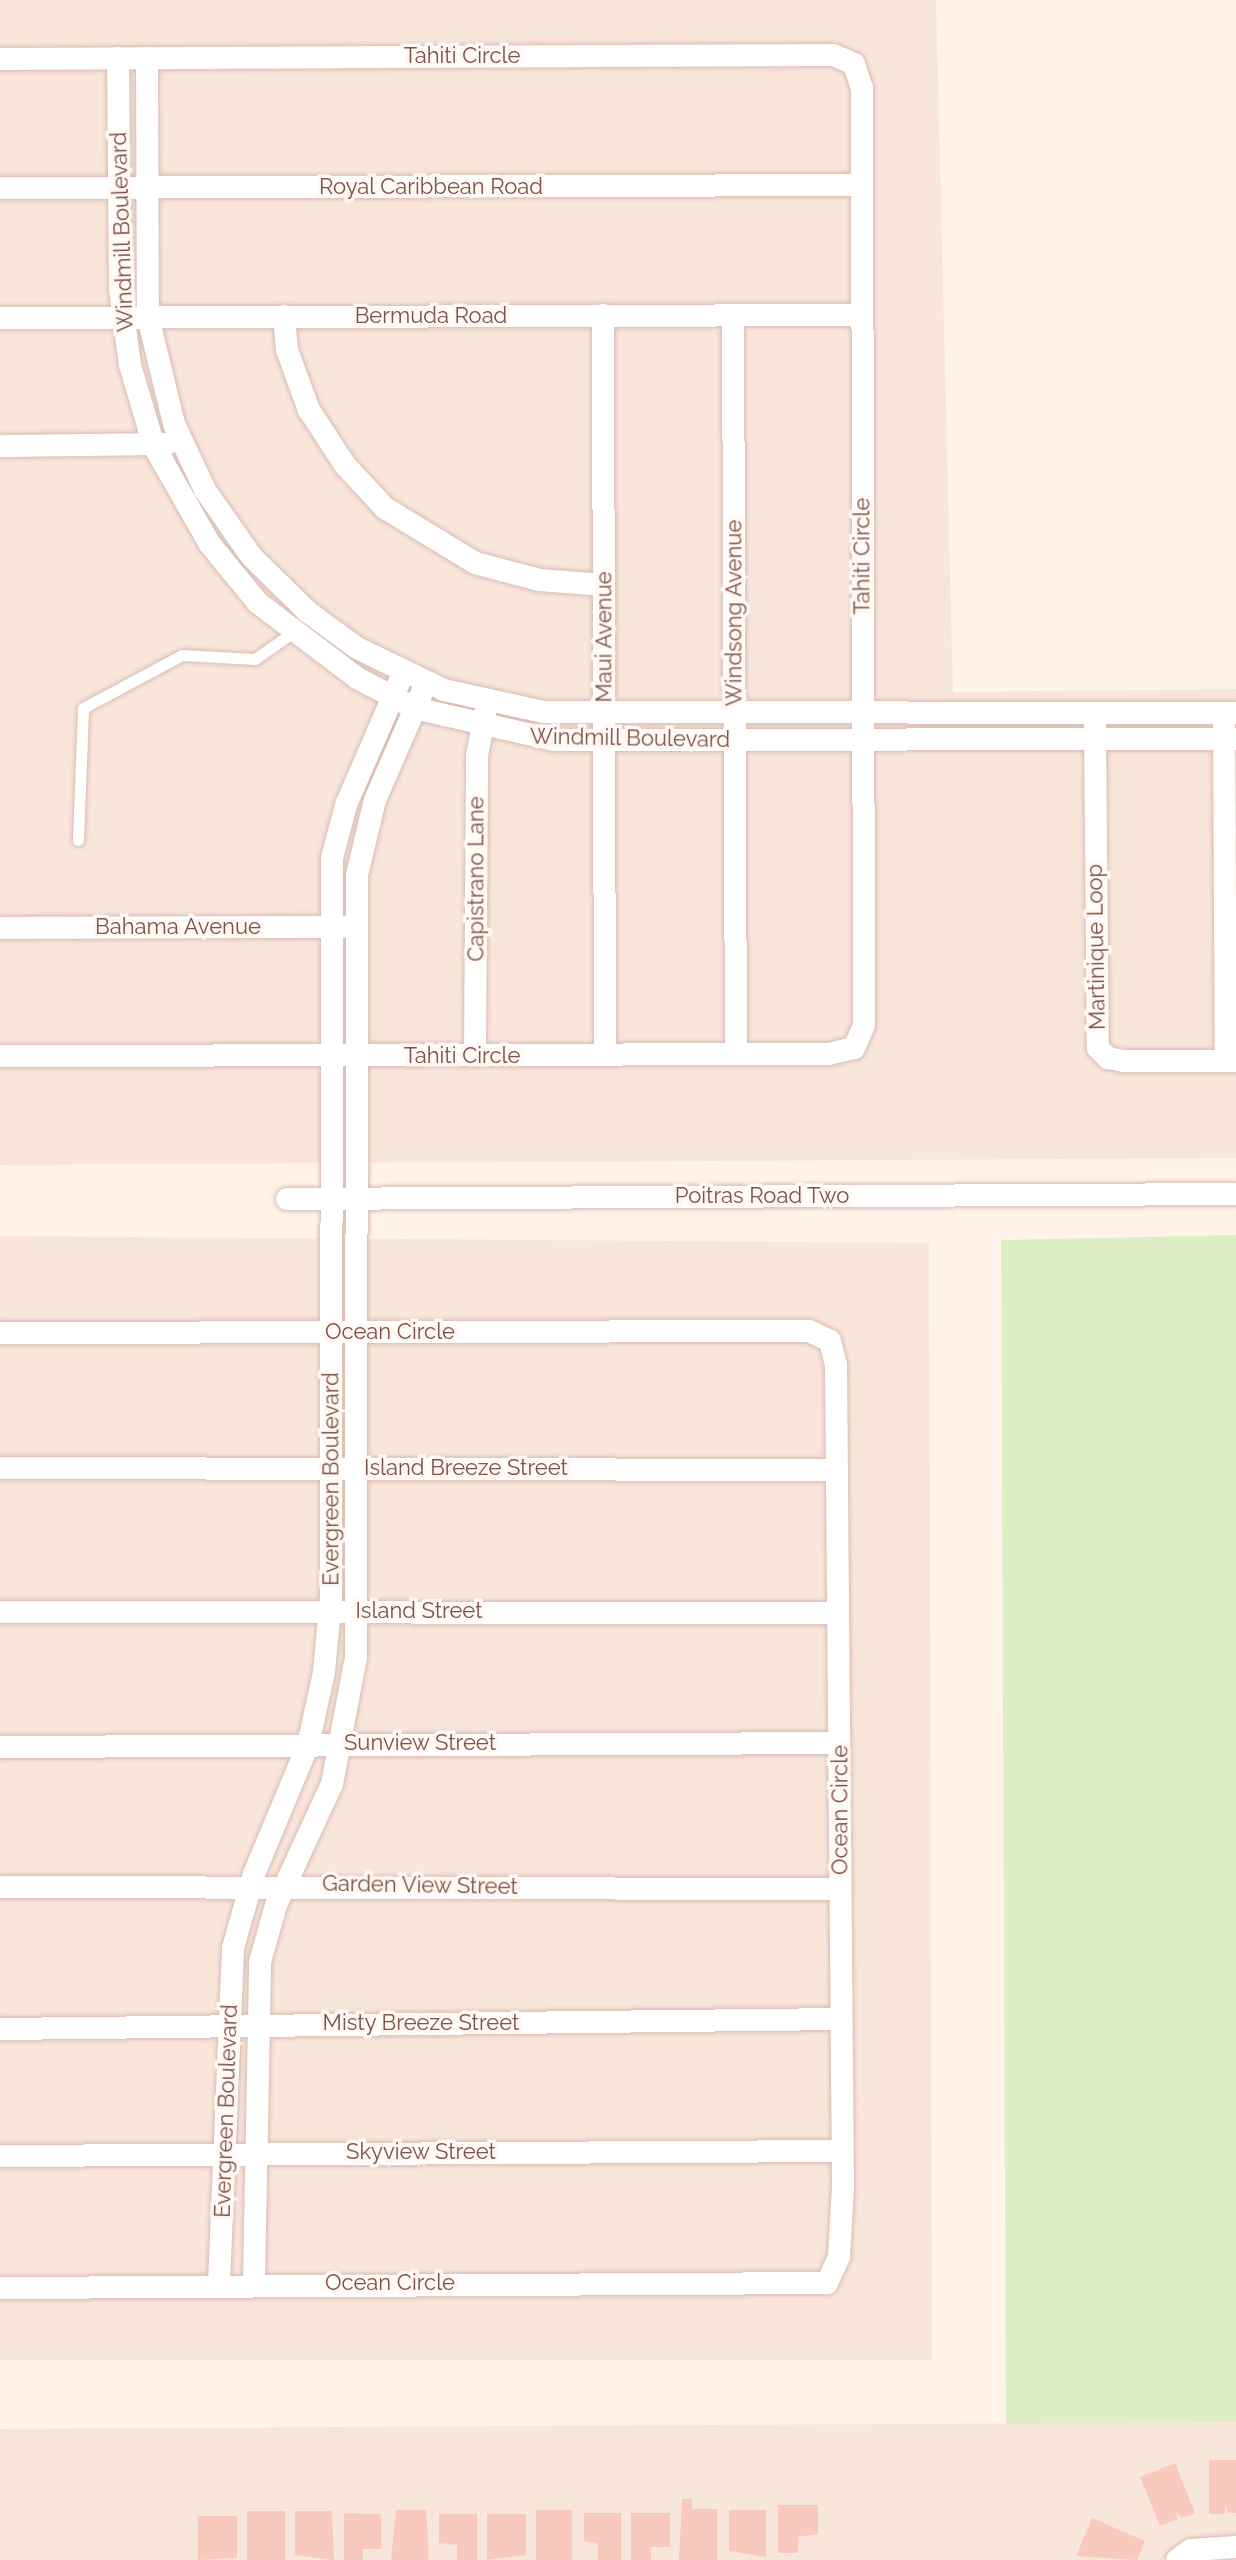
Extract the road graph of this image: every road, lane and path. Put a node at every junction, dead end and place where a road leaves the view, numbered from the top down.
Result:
1 (118, 58) junction
2 (147, 58) junction
3 (0, 59) edge
4 (861, 185) junction
5 (0, 188) edge
6 (118, 188) junction
7 (146, 188) junction
8 (603, 315) junction
9 (733, 315) junction
10 (861, 315) junction
11 (284, 316) junction
12 (148, 317) junction
13 (0, 318) edge
14 (122, 318) junction
15 (181, 442) junction
16 (0, 446) edge
17 (154, 446) junction
18 (604, 585) junction
19 (292, 633) junction
20 (403, 673) junction
21 (426, 683) junction
22 (392, 696) junction
23 (488, 703) junction
24 (414, 708) junction
25 (1230, 713) edge
26 (1094, 714) junction
27 (604, 715) junction
28 (734, 715) junction
29 (863, 715) junction
30 (481, 728) junction
31 (1230, 738) edge
32 (1095, 739) junction
33 (735, 740) junction
34 (863, 740) junction
35 (604, 741) junction
36 (78, 840) dead end
37 (328, 927) junction
38 (355, 927) junction
39 (0, 928) edge
40 (736, 1054) junction
41 (475, 1055) junction
42 (605, 1055) junction
43 (0, 1056) edge
44 (328, 1056) junction
45 (355, 1056) junction
46 (1231, 1061) edge
47 (1236, 1194) edge
48 (356, 1198) junction
49 (287, 1199) dead end
50 (329, 1199) junction
51 (331, 1332) junction
52 (0, 1333) edge
53 (358, 1334) junction
54 (331, 1467) junction
55 (358, 1467) junction
56 (0, 1468) edge
57 (837, 1470) junction
58 (329, 1610) junction
59 (356, 1611) junction
60 (0, 1612) edge
61 (838, 1613) junction
62 (342, 1743) junction
63 (839, 1743) junction
64 (308, 1745) junction
65 (0, 1747) edge
66 (287, 1884) junction
67 (250, 1885) junction
68 (0, 1887) edge
69 (840, 1889) junction
70 (841, 2019) junction
71 (255, 2024) junction
72 (229, 2026) junction
73 (0, 2029) edge
74 (842, 2151) junction
75 (224, 2153) junction
76 (255, 2153) junction
77 (0, 2156) edge
78 (254, 2282) junction
79 (219, 2283) junction
80 (0, 2288) edge
81 (1236, 2547) edge
82 (1177, 2560) edge

1 - 2 street, Tahiti Circle
1 - 3 street, Tahiti Circle
1 - 6 street, Windmill Boulevard
2 - 4 street, Tahiti Circle
2 - 7 street, Windmill Boulevard
4 - 7 street, Royal Caribbean Road
4 - 10 street, Tahiti Circle
5 - 6 street, Royal Caribbean Road
6 - 7 street, Royal Caribbean Road
6 - 14 street, Windmill Boulevard
7 - 12 street, Windmill Boulevard
8 - 9 street, Bermuda Road
8 - 11 street, Bermuda Road
8 - 18 street, Maui Avenue
9 - 10 street, Bermuda Road
9 - 28 street, Windsong Avenue
10 - 29 street, Tahiti Circle
11 - 12 street, Bermuda Road
11 - 18 street
12 - 14 street, Bermuda Road
12 - 15 street, Windmill Boulevard
13 - 14 street, Bermuda Road
14 - 17 street, Windmill Boulevard
15 - 17 street
15 - 20 street, Windmill Boulevard
16 - 17 street
17 - 19 street, Windmill Boulevard
18 - 27 street, Maui Avenue
19 - 22 street, Windmill Boulevard
19 - 36 lane
20 - 21 street, Windmill Boulevard
20 - 22 street, Evergreen Boulevard
21 - 23 street, Windmill Boulevard
21 - 24 street, Evergreen Boulevard
22 - 24 street, Windmill Boulevard
22 - 37 street, Evergreen Boulevard
23 - 27 street, Windmill Boulevard
23 - 30 street, Capistrano Lane
24 - 30 street, Windmill Boulevard
24 - 38 street, Evergreen Boulevard
25 - 26 street, Windmill Boulevard
25 - 31 street
26 - 29 street, Windmill Boulevard
26 - 32 street, Martinique Loop
27 - 28 street, Windmill Boulevard
27 - 35 street, Maui Avenue
28 - 29 street, Windmill Boulevard
28 - 33 street, Windsong Avenue
29 - 34 street, Tahiti Circle
30 - 35 street, Windmill Boulevard
30 - 41 street, Capistrano Lane
31 - 32 street, Windmill Boulevard
31 - 46 street
32 - 34 street, Windmill Boulevard
32 - 46 street, Martinique Loop
33 - 34 street, Windmill Boulevard
33 - 35 street, Windmill Boulevard
33 - 40 street, Windsong Avenue
34 - 40 street, Tahiti Circle
35 - 42 street, Maui Avenue
37 - 38 street, Bahama Avenue
37 - 39 street, Bahama Avenue
37 - 44 street, Evergreen Boulevard
38 - 45 street, Evergreen Boulevard
40 - 42 street, Tahiti Circle
41 - 42 street, Tahiti Circle
41 - 45 street, Tahiti Circle
43 - 44 street, Tahiti Circle
44 - 45 street, Tahiti Circle
44 - 50 street, Evergreen Boulevard
45 - 48 street, Evergreen Boulevard
47 - 48 street, Poitras Road Two
48 - 50 street, Poitras Road Two
48 - 53 street, Evergreen Boulevard
49 - 50 street, Poitras Road Two
50 - 51 street, Evergreen Boulevard
51 - 52 street, Ocean Circle
51 - 53 street, Ocean Circle
51 - 54 street, Evergreen Boulevard
53 - 55 street, Evergreen Boulevard
53 - 57 street, Ocean Circle
54 - 55 street, Island Breeze Street
54 - 56 street, Island Breeze Street
54 - 58 street, Evergreen Boulevard
55 - 57 street, Island Breeze Street
55 - 59 street, Evergreen Boulevard
57 - 61 street, Ocean Circle
58 - 59 street, Island Street
58 - 60 street, Island Street
58 - 64 street, Evergreen Boulevard
59 - 61 street, Island Street
59 - 62 street, Evergreen Boulevard
61 - 63 street, Ocean Circle
62 - 63 street, Sunview Street
62 - 64 street, Sunview Street
62 - 66 street, Evergreen Boulevard
63 - 69 street, Ocean Circle
64 - 65 street, Sunview Street
64 - 67 street, Evergreen Boulevard
66 - 67 street, Garden View Street
66 - 69 street, Garden View Street
66 - 71 street, Evergreen Boulevard
67 - 68 street, Garden View Street
67 - 72 street, Evergreen Boulevard
69 - 70 street, Ocean Circle
70 - 71 street, Misty Breeze Street
70 - 74 street, Ocean Circle
71 - 72 street, Misty Breeze Street
71 - 76 street, Evergreen Boulevard
72 - 73 street, Misty Breeze Street
72 - 75 street, Evergreen Boulevard
74 - 76 street, Skyview Street
74 - 78 street, Ocean Circle
75 - 76 street, Skyview Street
75 - 77 street, Skyview Street
75 - 79 street, Evergreen Boulevard
76 - 78 street, Evergreen Boulevard
78 - 79 street, Ocean Circle
79 - 80 street, Ocean Circle
81 - 82 street

